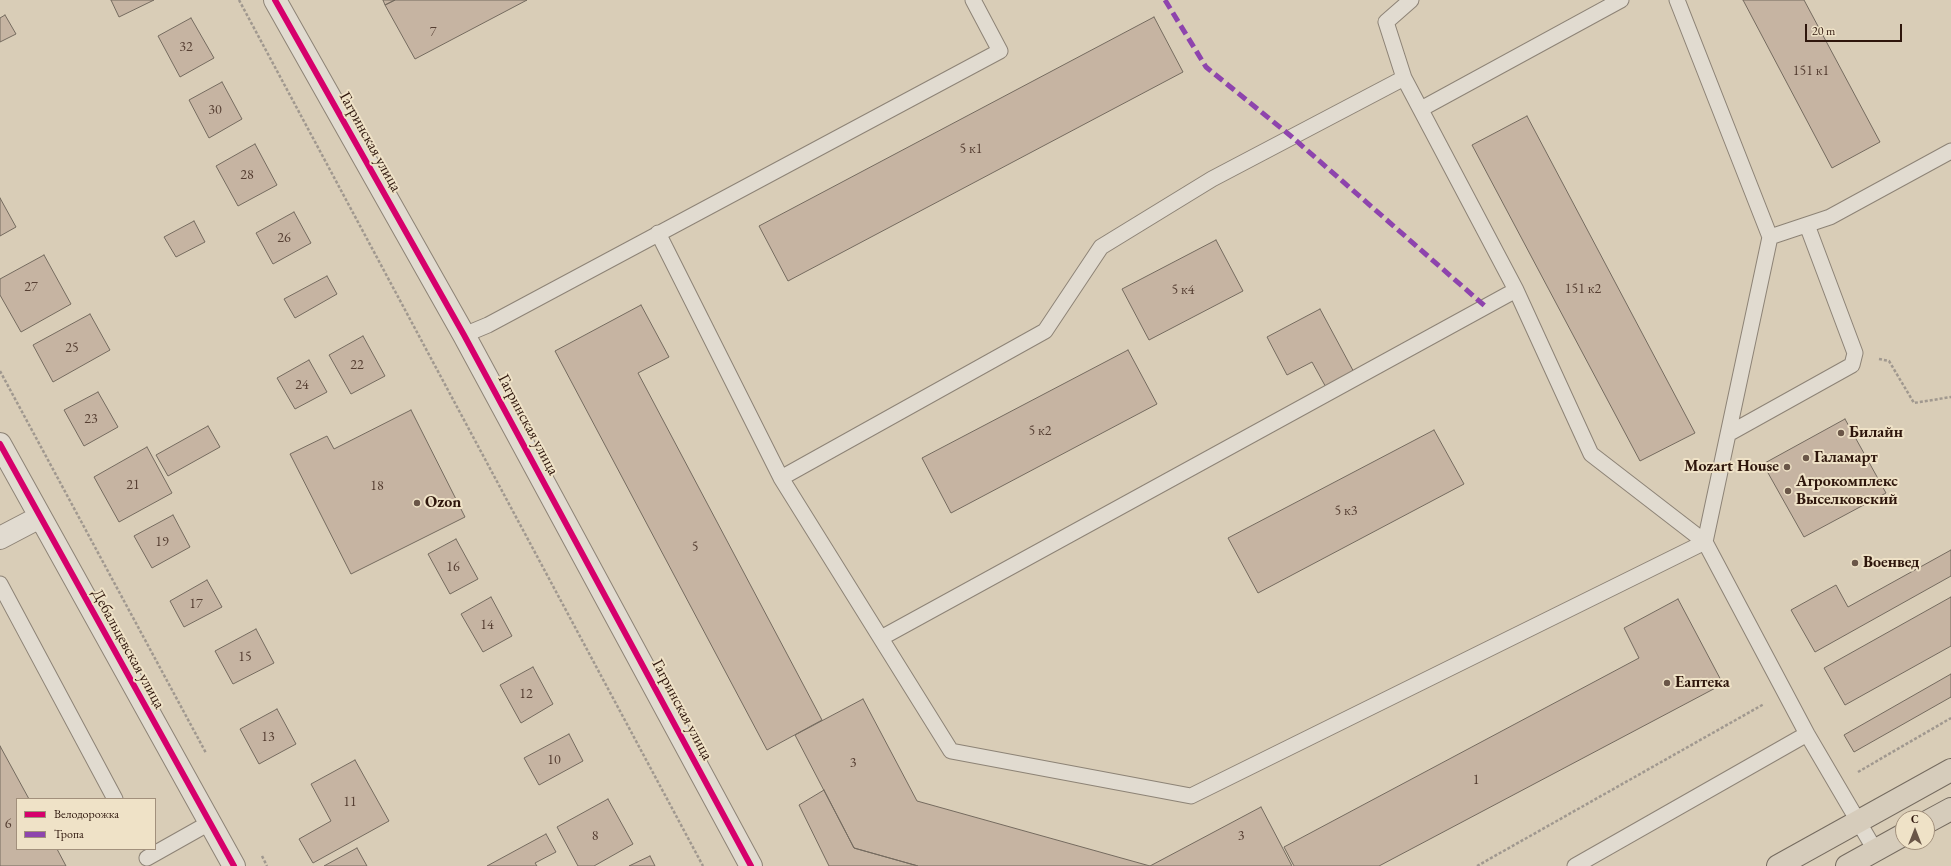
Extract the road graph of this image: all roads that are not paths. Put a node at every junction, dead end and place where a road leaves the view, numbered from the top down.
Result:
1 (275, 0) edge
2 (973, 0) edge
3 (1411, 0) edge
4 (1620, 0) edge
5 (1677, 0) edge
6 (1404, 78) junction
7 (1420, 109) junction
8 (1951, 151) edge
9 (1807, 225) junction
10 (658, 233) junction
11 (1770, 237) junction
12 (1516, 290) junction
13 (464, 335) junction
14 (1728, 434) junction
15 (0, 444) edge
16 (781, 478) junction
17 (40, 518) junction
18 (0, 538) edge
19 (1705, 542) junction
20 (0, 584) edge
21 (881, 638) junction
22 (1807, 734) junction
23 (1951, 770) edge
24 (114, 798) edge
25 (1951, 809) edge
26 (1935, 818) edge
27 (1858, 821) junction
28 (211, 822) junction
29 (1895, 839) edge
30 (1875, 850) junction
31 (146, 858) edge
32 (234, 866) edge
33 (751, 866) edge
34 (1574, 866) edge
35 (1778, 866) edge
36 (1847, 866) edge

1 - 13 street, Гагринская улица
2 - 10 lane
3 - 6 lane
4 - 7 lane
5 - 11 lane
6 - 7 lane
6 - 16 lane
7 - 12 lane
8 - 9 lane
9 - 11 lane
9 - 14 lane
10 - 13 lane
10 - 16 lane
11 - 14 lane
12 - 19 lane
12 - 21 lane
13 - 33 street, Гагринская улица
14 - 19 lane
15 - 17 street, Дебальцевская улица
16 - 21 lane
17 - 18 street
17 - 28 street, Дебальцевская улица
19 - 21 lane
19 - 22 lane
20 - 24 lane
22 - 27 lane
22 - 34 lane
23 - 27 main road
25 - 26 main road
27 - 30 lane
27 - 35 main road
28 - 31 lane
28 - 32 street, Дебальцевская улица
29 - 30 main road
30 - 36 main road

